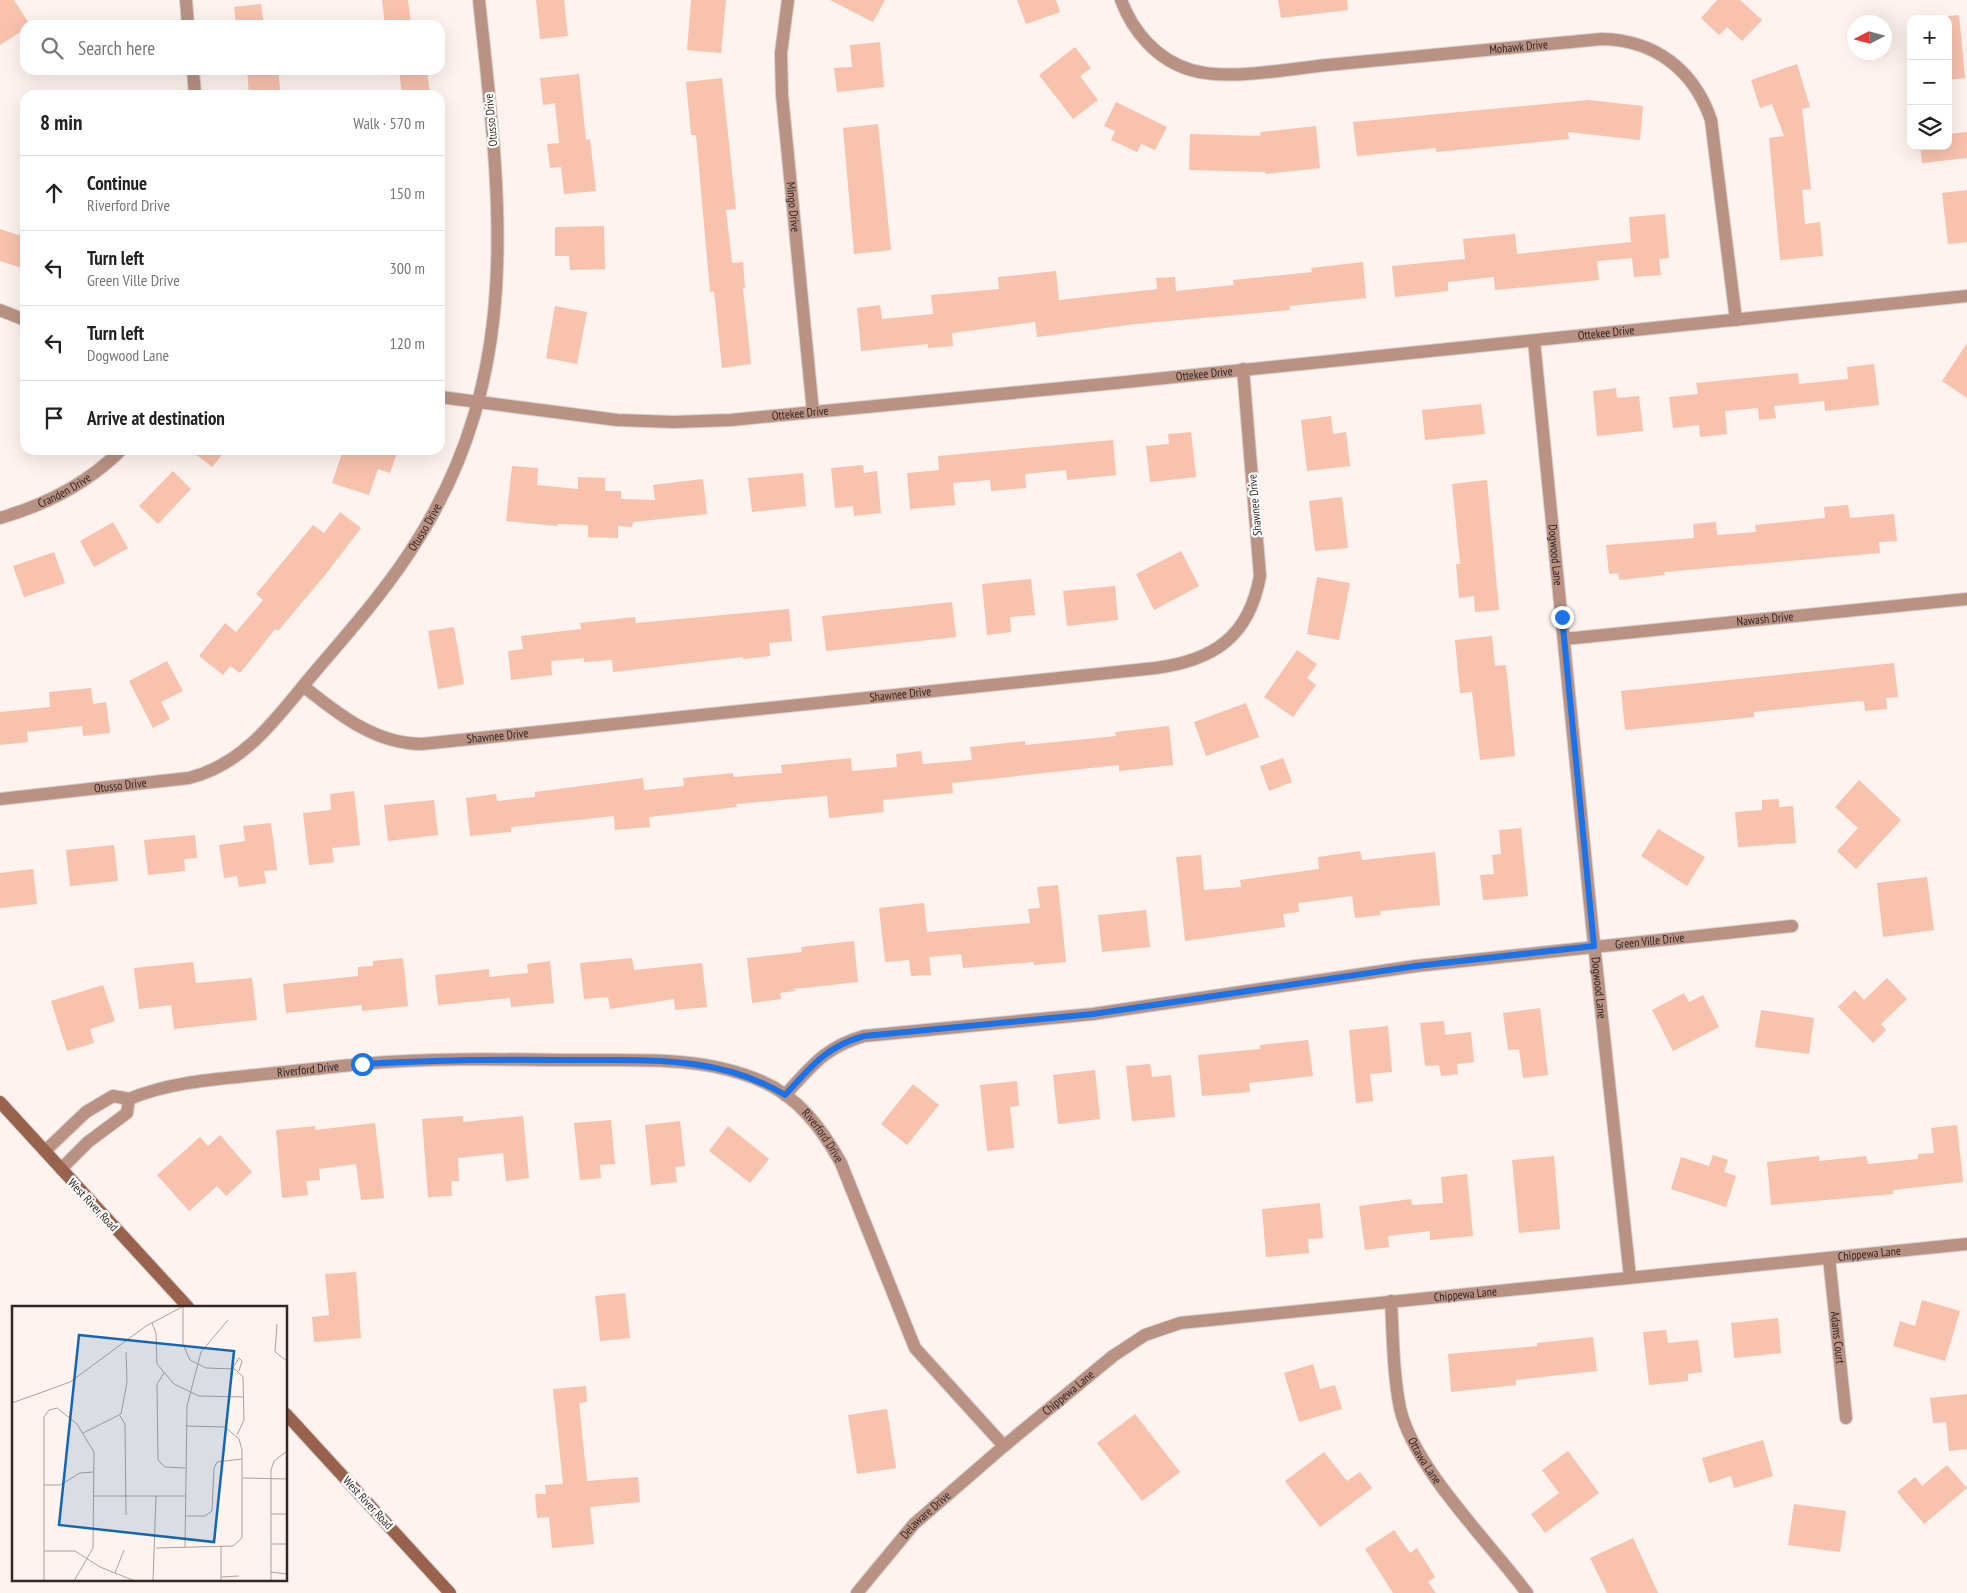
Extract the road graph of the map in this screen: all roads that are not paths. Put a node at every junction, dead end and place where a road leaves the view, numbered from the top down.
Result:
1 (186, 0) edge
2 (479, 0) edge
3 (788, 0) edge
4 (1121, 0) edge
5 (188, 20) edge
6 (193, 75) edge
7 (195, 90) edge
8 (1967, 296) edge
9 (0, 310) edge
10 (20, 318) edge
11 (1736, 320) junction
12 (1534, 341) junction
13 (1243, 369) junction
14 (445, 398) edge
15 (478, 402) junction
16 (813, 412) junction
17 (116, 455) edge
18 (0, 518) edge
19 (1967, 599) edge
20 (1564, 639) junction
21 (302, 686) junction
22 (0, 799) edge
23 (1792, 926) dead end
24 (1594, 946) junction
25 (785, 1095) junction
26 (128, 1099) junction
27 (0, 1102) edge
28 (45, 1152) junction
29 (61, 1169) junction
30 (1967, 1244) edge
31 (1829, 1258) junction
32 (1630, 1277) junction
33 (1391, 1301) junction
34 (187, 1306) edge
35 (288, 1416) edge
36 (1846, 1418) dead end
37 (1004, 1446) junction
38 (450, 1593) edge
39 (857, 1593) edge
40 (1527, 1593) edge

1 - 5 street
2 - 15 street, Otusso Drive
3 - 16 street, Mingo Drive
4 - 11 street, Mohawk Drive
6 - 7 street
8 - 11 street, Ottekee Drive
9 - 10 street
11 - 12 street, Ottekee Drive
12 - 13 street, Ottekee Drive
12 - 20 street, Dogwood Lane
13 - 16 street, Ottekee Drive
13 - 21 street, Shawnee Drive
14 - 15 street, Ottekee Drive
15 - 16 street, Ottekee Drive
15 - 21 street, Otusso Drive
17 - 18 street, Cranden Drive
19 - 20 street, Nawash Drive
20 - 24 street, Dogwood Lane
21 - 22 street, Otusso Drive
23 - 24 street, Green Ville Drive
24 - 25 street, Green Ville Drive
24 - 32 street, Dogwood Lane
25 - 26 street, Riverford Drive
25 - 37 street, Riverford Drive
26 - 28 street, Riverford Drive
26 - 29 street
27 - 28 main road, West River Road
28 - 29 main road, West River Road
29 - 34 main road, West River Road
30 - 31 street, Chippewa Lane
31 - 32 street, Chippewa Lane
31 - 36 street, Adams Court
32 - 33 street, Chippewa Lane
33 - 37 street, Chippewa Lane
33 - 40 street, Ottawa Lane
35 - 38 main road, West River Road
37 - 39 street, Delaware Drive

